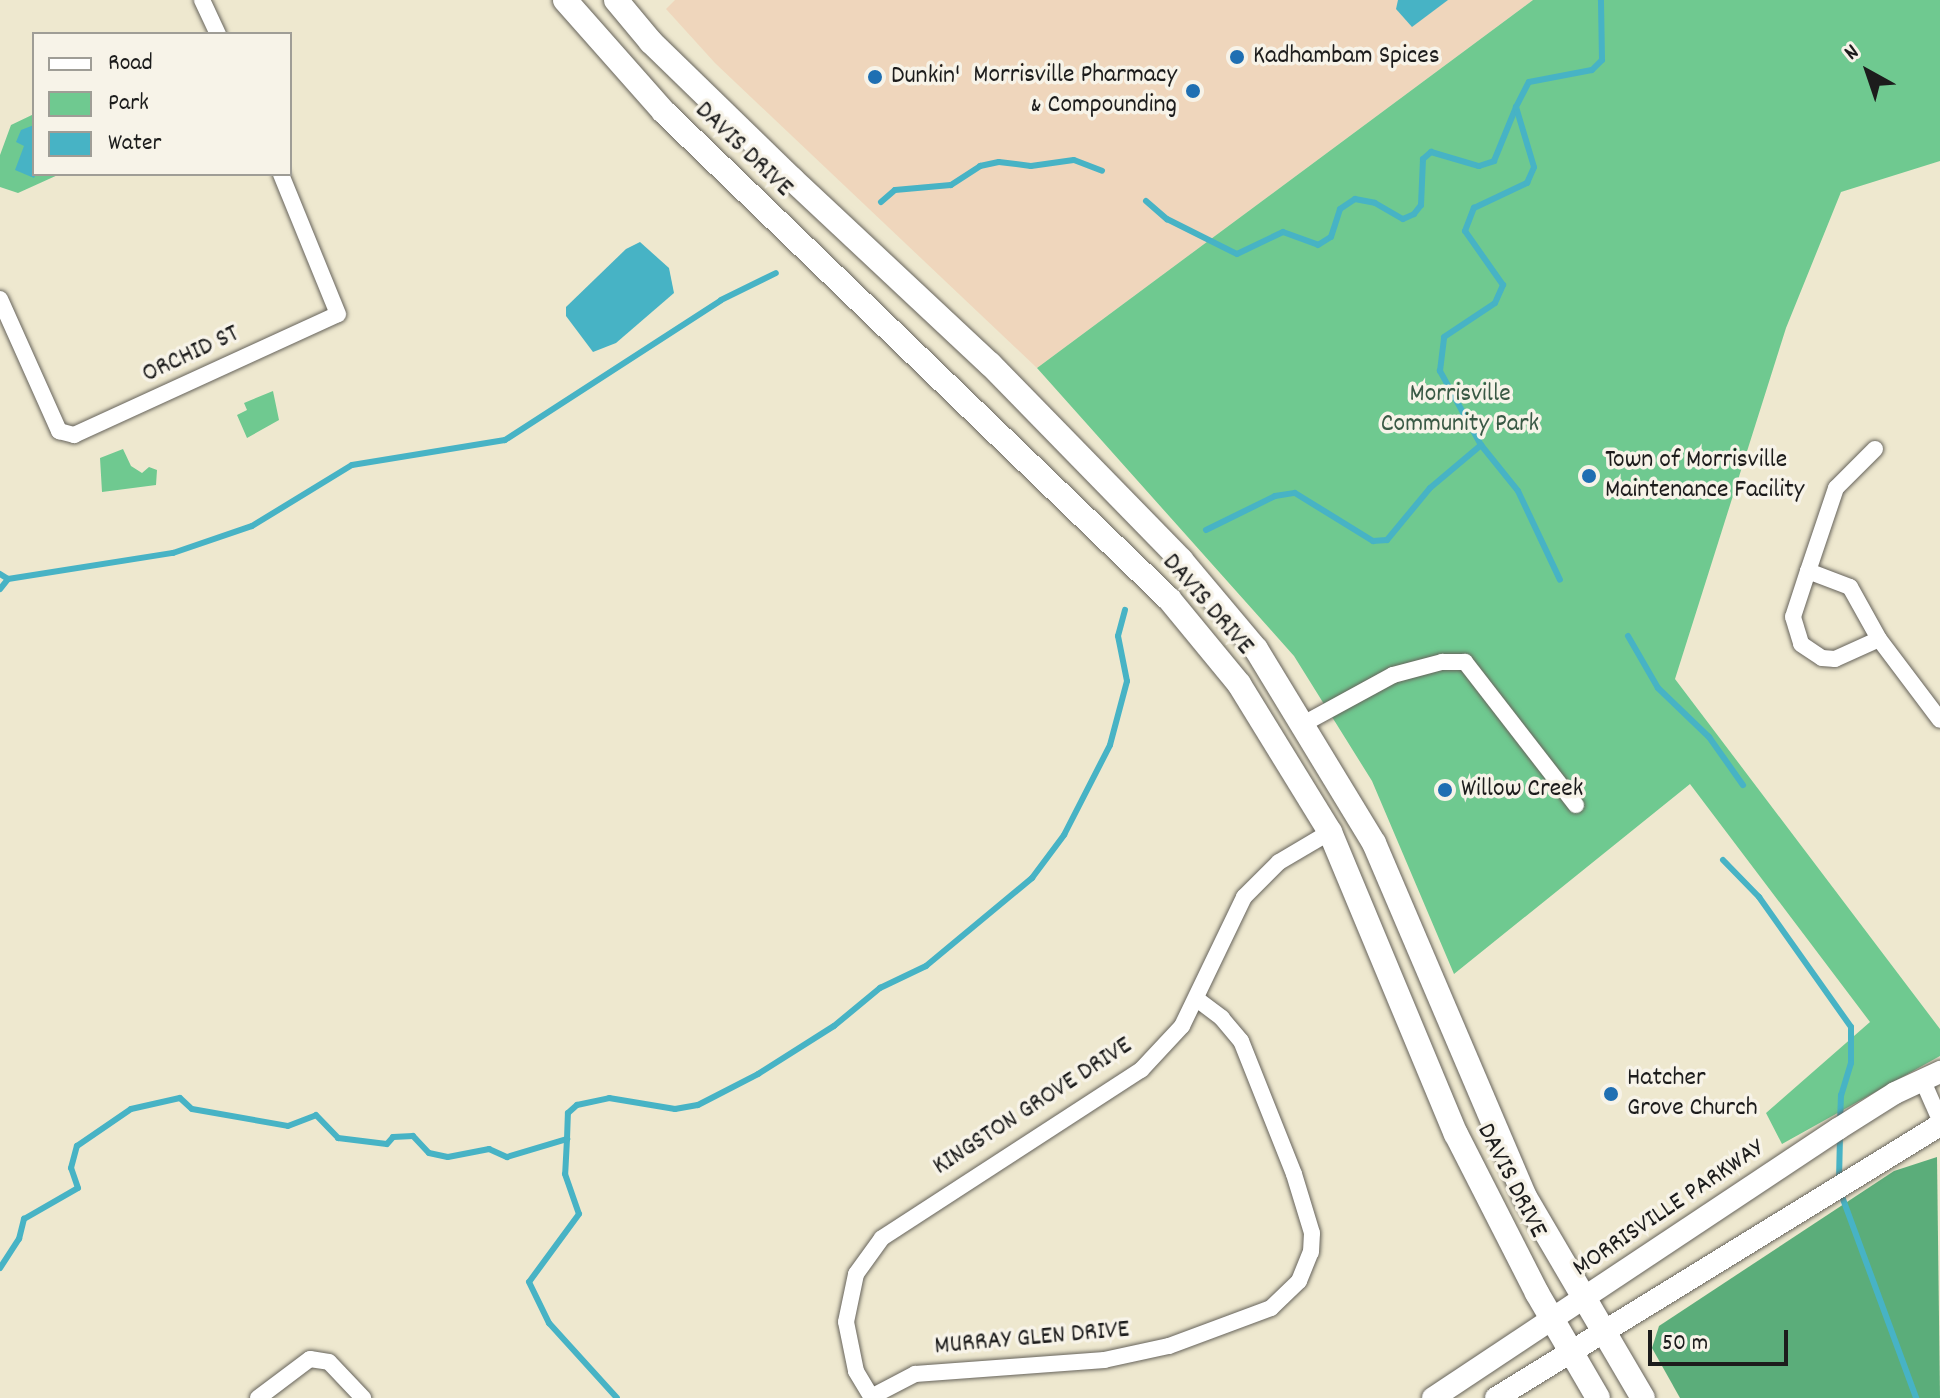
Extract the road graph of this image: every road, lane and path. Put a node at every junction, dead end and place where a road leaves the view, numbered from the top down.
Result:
1 (202, 0) edge
2 (565, 0) edge
3 (616, 0) edge
4 (217, 32) edge
5 (282, 176) edge
6 (0, 299) edge
7 (1875, 449) dead end
8 (1808, 571) junction
9 (1879, 639) junction
10 (1940, 720) edge
11 (1305, 723) junction
12 (1576, 805) dead end
13 (1330, 832) junction
14 (1197, 999) junction
15 (1931, 1076) edge
16 (1940, 1122) edge
17 (1584, 1302) junction
18 (1552, 1322) junction
19 (1602, 1334) junction
20 (1569, 1353) junction
21 (258, 1398) edge
22 (363, 1398) edge
23 (872, 1398) edge
24 (1433, 1398) edge
25 (1496, 1398) edge
26 (1598, 1398) edge
27 (1643, 1398) edge

1 - 4 street
2 - 13 main road, DAVIS DRIVE
3 - 11 main road, DAVIS DRIVE
5 - 6 street, ORCHID ST
7 - 8 street
8 - 9 street
8 - 9 street
9 - 10 street
11 - 12 street
11 - 17 main road, DAVIS DRIVE
13 - 14 street, KINGSTON GROVE DRIVE
13 - 18 main road, DAVIS DRIVE
14 - 23 street, KINGSTON GROVE DRIVE
14 - 23 street, MURRAY GLEN DRIVE
15 - 16 street
15 - 17 main road, MORRISVILLE PARKWAY
16 - 19 main road
17 - 18 main road, MORRISVILLE PARKWAY
17 - 19 main road, DAVIS DRIVE
18 - 20 main road, DAVIS DRIVE
18 - 24 main road, MORRISVILLE PARKWAY
19 - 20 main road
19 - 27 main road, DAVIS DRIVE
20 - 25 main road
20 - 26 main road, DAVIS DRIVE
21 - 22 street

